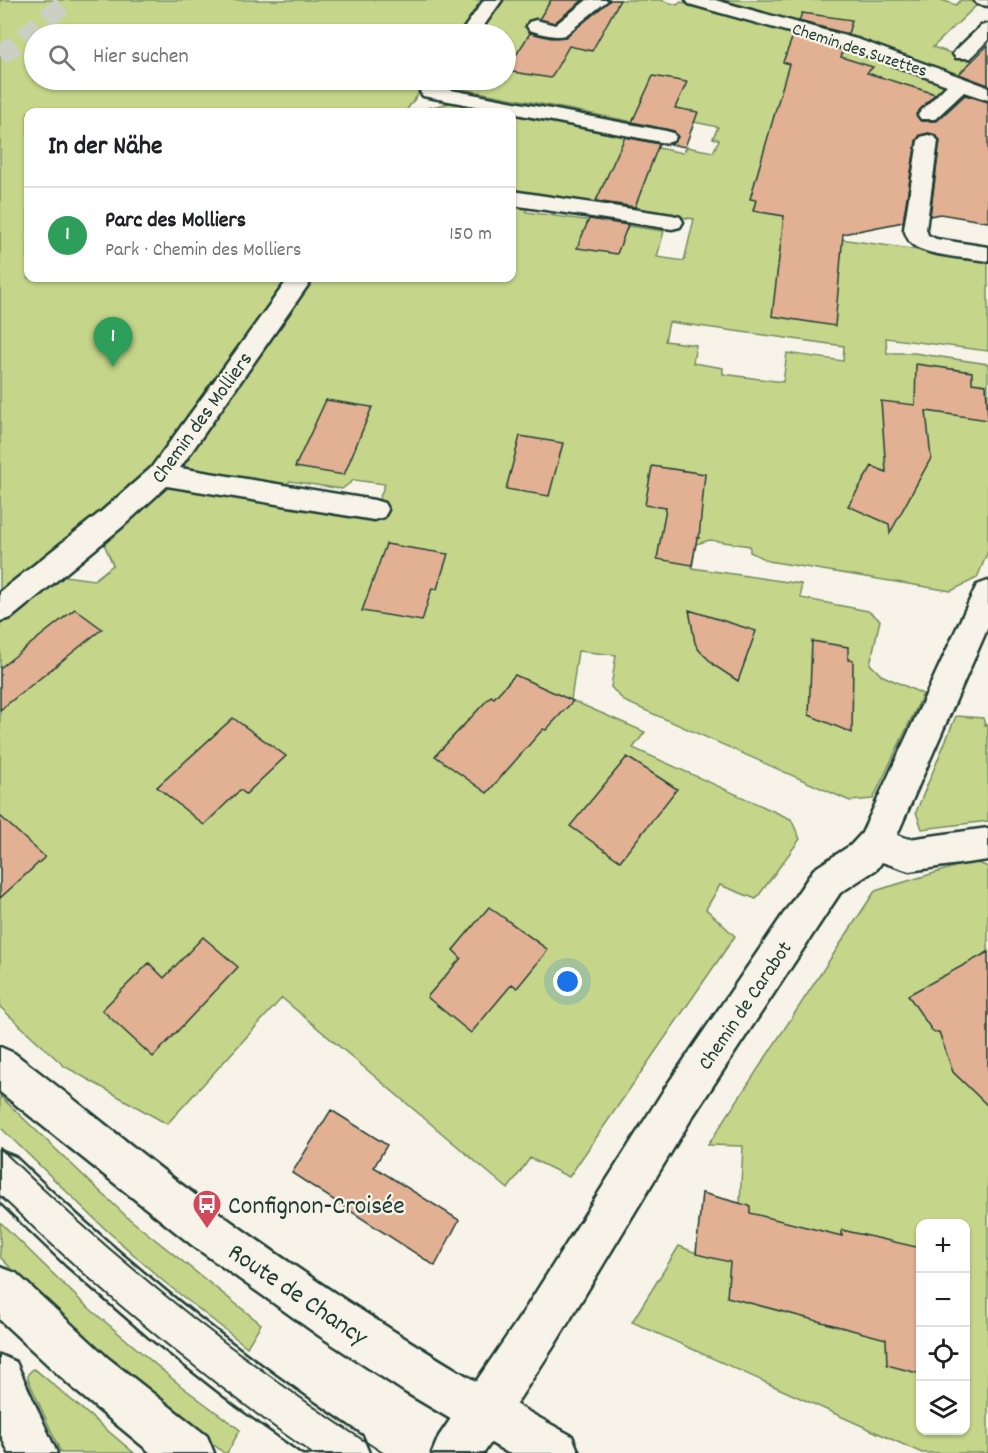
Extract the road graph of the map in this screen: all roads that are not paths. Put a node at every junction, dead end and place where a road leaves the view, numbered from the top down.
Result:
1 (493, 0) edge
2 (599, 0) edge
3 (695, 0) edge
4 (983, 0) edge
5 (988, 2) edge
6 (476, 24) edge
7 (536, 26) dead end
8 (988, 30) edge
9 (963, 54) dead end
10 (961, 84) junction
11 (429, 92) edge
12 (988, 94) edge
13 (513, 108) edge
14 (516, 109) edge
15 (928, 116) dead end
16 (666, 137) dead end
17 (928, 141) dead end
18 (516, 199) edge
19 (672, 222) dead end
20 (988, 254) edge
21 (298, 282) edge
22 (161, 475) junction
23 (374, 510) dead end
24 (988, 592) edge
25 (0, 609) edge
26 (875, 844) junction
27 (988, 844) edge
28 (0, 1067) edge
29 (0, 1172) edge
30 (0, 1289) edge
31 (0, 1378) edge
32 (483, 1413) junction
33 (33, 1453) edge
34 (190, 1453) edge
35 (345, 1453) edge
36 (456, 1453) edge
37 (555, 1453) edge

1 - 6 street
2 - 7 street
3 - 10 street, Chemin des Suzettes
4 - 5 street
8 - 9 street
10 - 12 street, Chemin des Suzettes
10 - 15 street
11 - 13 street
14 - 16 street
17 - 20 street
18 - 19 street
21 - 22 street, Chemin des Molliers
22 - 23 street
22 - 25 street, Chemin des Molliers
24 - 26 street, Chemin de Carabot
26 - 27 street
26 - 32 street, Chemin de Carabot
28 - 32 street, Route de Chancy
29 - 35 street
30 - 34 street
31 - 33 street
32 - 36 street, Chemin de Carabot
32 - 37 street, Route de Chancy

